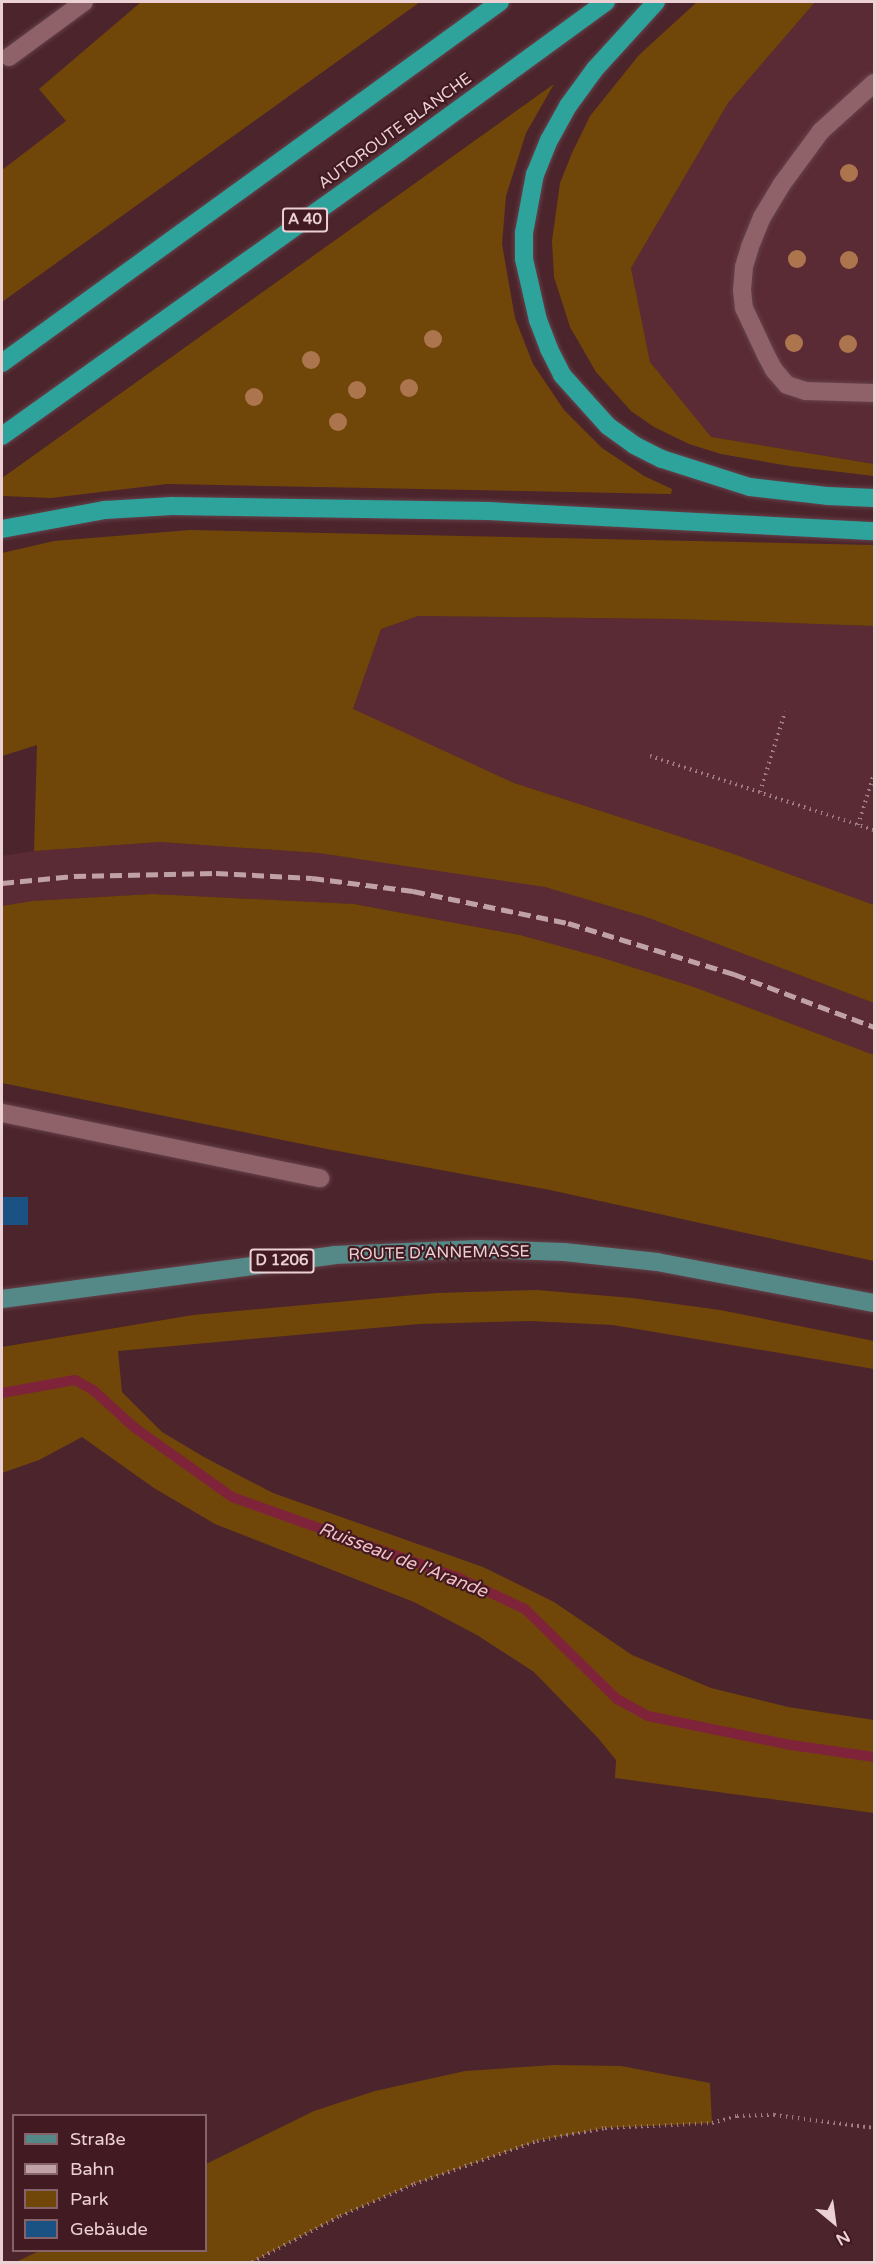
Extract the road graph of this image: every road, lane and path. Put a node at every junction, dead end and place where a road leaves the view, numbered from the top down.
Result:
1 (84, 2) edge
2 (483, 2) edge
3 (500, 2) edge
4 (606, 2) edge
5 (656, 2) edge
6 (9, 57) dead end
7 (403, 73) junction
8 (874, 83) edge
9 (2, 363) edge
10 (874, 393) edge
11 (2, 436) edge
12 (874, 498) edge
13 (2, 529) edge
14 (874, 531) edge
15 (785, 711) dead end
16 (650, 756) dead end
17 (874, 774) edge
18 (760, 792) junction
19 (858, 825) junction
20 (874, 830) edge
21 (2, 1113) edge
22 (320, 1178) dead end
23 (2, 1299) edge
24 (874, 1304) edge
25 (874, 2128) edge
26 (252, 2262) edge

1 - 6 street
2 - 7 highway
3 - 7 highway
4 - 11 highway, AUTOROUTE BLANCHE / A 40
5 - 12 highway
7 - 9 highway
8 - 10 street
13 - 14 highway
15 - 18 path
16 - 18 path
17 - 19 path
18 - 19 path
19 - 20 path
21 - 22 street
23 - 24 main road, ROUTE D'ANNEMASSE / D 1206
25 - 26 path

